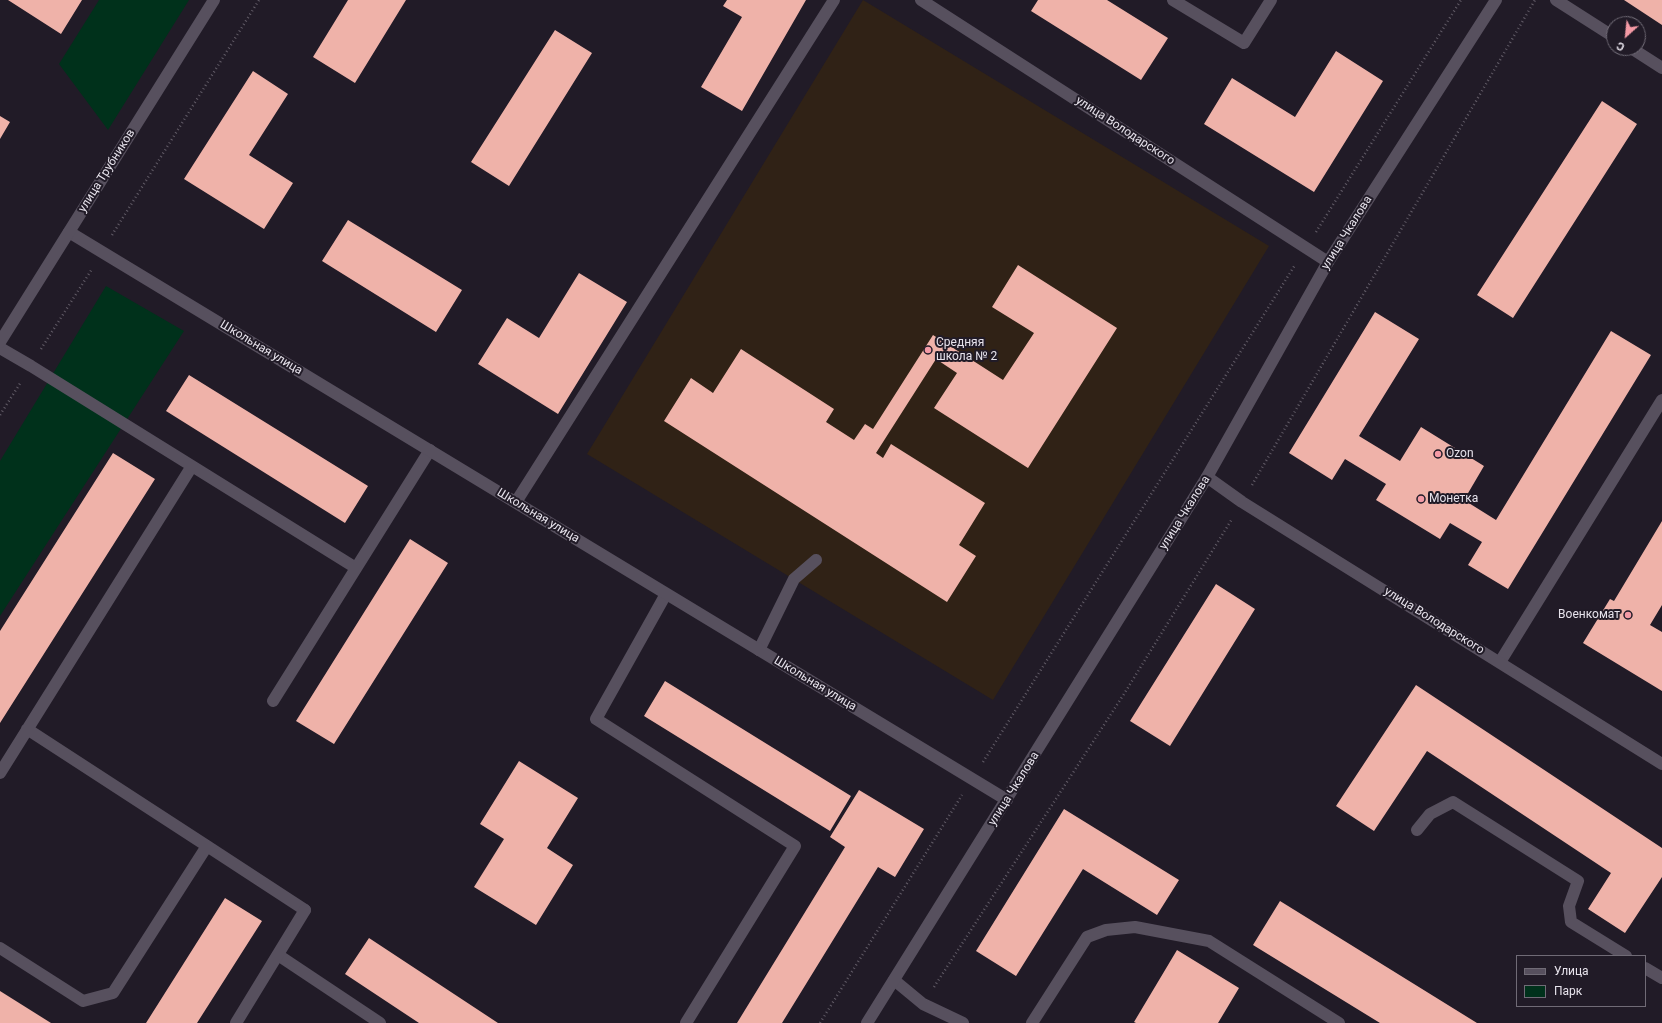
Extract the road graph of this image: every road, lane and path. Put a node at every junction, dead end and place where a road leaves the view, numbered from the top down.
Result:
1 (214, 0) edge
2 (259, 0) edge
3 (834, 0) edge
4 (921, 0) edge
5 (1173, 0) edge
6 (1271, 0) edge
7 (1461, 0) edge
8 (1496, 0) edge
9 (1556, 0) edge
10 (1606, 32) edge
11 (1643, 56) edge
12 (1662, 68) edge
13 (69, 232) junction
14 (1305, 248) junction
15 (102, 251) junction
16 (1328, 262) junction
17 (0, 342) edge
18 (0, 348) edge
19 (31, 366) junction
20 (1662, 400) edge
21 (0, 415) edge
22 (430, 450) junction
23 (192, 466) junction
24 (1207, 477) junction
25 (516, 502) junction
26 (816, 560) dead end
27 (356, 568) junction
28 (666, 594) junction
29 (759, 650) junction
30 (1500, 662) junction
31 (273, 701) dead end
32 (27, 729) junction
33 (1662, 764) edge
34 (0, 773) edge
35 (972, 780) junction
36 (1007, 800) junction
37 (1417, 830) dead end
38 (207, 846) junction
39 (0, 948) edge
40 (278, 955) junction
41 (1624, 955) edge
42 (1646, 969) edge
43 (1662, 978) edge
44 (894, 980) junction
45 (236, 1023) edge
46 (380, 1023) edge
47 (686, 1023) edge
48 (820, 1023) edge
49 (867, 1023) edge
50 (963, 1023) edge
51 (1032, 1023) edge
52 (1339, 1023) edge

1 - 13 street, улица Трубников
2 - 15 path
3 - 25 street
4 - 14 street, улица Володарского
5 - 6 street
7 - 14 path
8 - 16 street, улица Чкалова
9 - 10 street
11 - 12 street
13 - 15 street, Школьная улица
13 - 17 street, улица Трубников
14 - 16 street, улица Володарского
14 - 35 path
15 - 19 path
15 - 22 street, Школьная улица
16 - 24 street, улица Чкалова
18 - 19 street
19 - 21 path
19 - 23 street
20 - 30 street
22 - 25 street, Школьная улица
22 - 27 street
23 - 27 street
23 - 32 street
24 - 30 street, улица Володарского
24 - 36 street, улица Чкалова
25 - 28 street, Школьная улица
26 - 29 street
27 - 31 street
28 - 29 street, Школьная улица
28 - 47 street
29 - 35 street, Школьная улица
30 - 33 street, улица Володарского
32 - 34 street
32 - 38 street
35 - 36 street, Школьная улица
35 - 48 path
36 - 44 street, улица Чкалова
37 - 41 street
38 - 39 street
38 - 40 street
40 - 45 street
40 - 46 street
42 - 43 street
44 - 49 street, улица Чкалова
44 - 50 street
51 - 52 street

